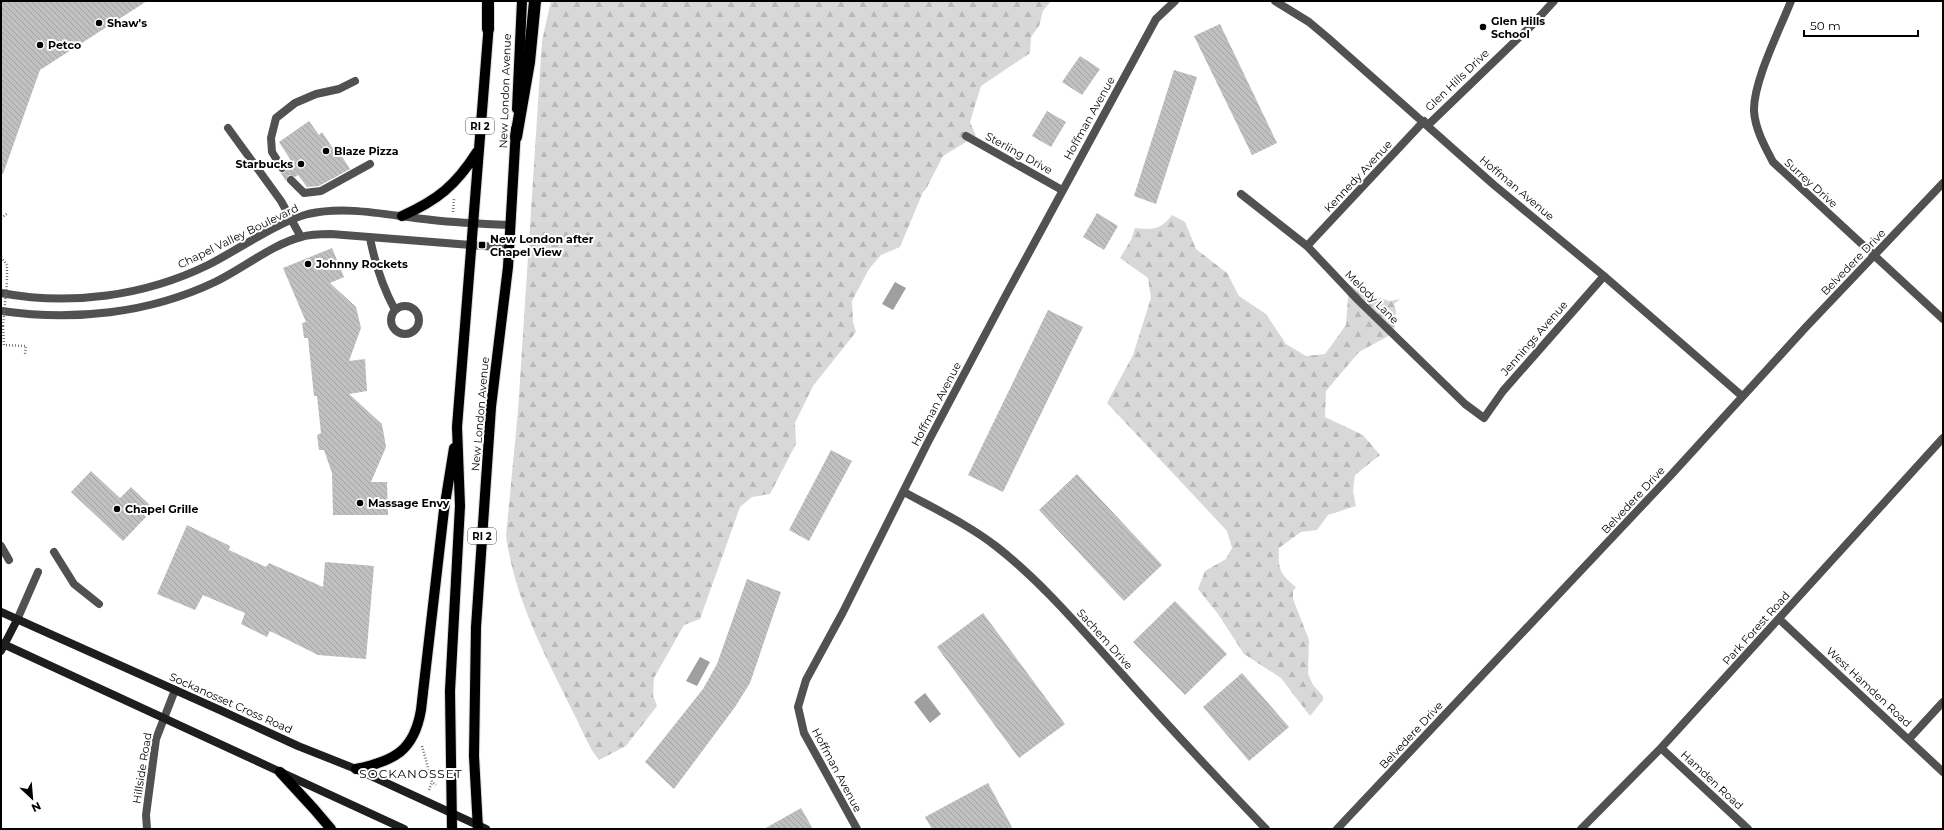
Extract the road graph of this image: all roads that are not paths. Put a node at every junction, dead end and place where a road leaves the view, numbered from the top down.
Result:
1 (488, 1) edge
2 (492, 1) edge
3 (522, 1) edge
4 (535, 1) edge
5 (1175, 1) edge
6 (1275, 1) edge
7 (1554, 1) edge
8 (1791, 1) edge
9 (488, 29) junction
10 (355, 82) dead end
11 (1426, 123) junction
12 (228, 128) dead end
13 (966, 136) dead end
14 (516, 137) junction
15 (478, 150) junction
16 (370, 164) dead end
17 (282, 168) dead end
18 (291, 180) dead end
19 (1943, 183) edge
20 (1062, 190) junction
21 (1241, 194) dead end
22 (402, 216) junction
23 (291, 220) junction
24 (473, 223) junction
25 (510, 225) junction
26 (301, 237) junction
27 (370, 238) junction
28 (472, 245) junction
29 (1307, 246) junction
30 (509, 248) junction
31 (1874, 256) junction
32 (1604, 276) junction
33 (1, 292) edge
34 (395, 310) dead end
35 (1, 311) edge
36 (1943, 319) edge
37 (1742, 396) junction
38 (1484, 418) joint
39 (457, 427) junction
40 (1943, 438) edge
41 (904, 492) junction
42 (1, 546) edge
43 (54, 552) dead end
44 (9, 560) dead end
45 (38, 572) dead end
46 (99, 604) dead end
47 (1, 612) edge
48 (1779, 619) junction
49 (17, 620) junction
50 (2, 646) edge
51 (175, 690) junction
52 (1943, 702) edge
53 (164, 718) junction
54 (1909, 739) junction
55 (1661, 748) junction
56 (356, 769) junction
57 (280, 772) junction
58 (1943, 772) edge
59 (451, 814) junction
60 (481, 828) edge
61 (147, 829) edge
62 (331, 829) edge
63 (404, 829) edge
64 (452, 829) edge
65 (857, 829) edge
66 (1266, 829) edge
67 (1337, 829) edge
68 (1581, 829) edge
69 (1748, 829) edge

1 - 9 highway
2 - 9 main road, New London Avenue / RI 2
3 - 14 main road, New London Avenue / RI 2
4 - 14 highway
5 - 20 street, Hoffman Avenue
6 - 11 street, Hoffman Avenue
7 - 11 street, Glen Hills Drive
8 - 31 street, Surrey Drive
9 - 15 main road, New London Avenue / RI 2
10 - 17 street
11 - 29 street, Kennedy Avenue
11 - 32 street, Hoffman Avenue
12 - 23 street
13 - 20 street, Sterling Drive
14 - 25 main road, New London Avenue / RI 2
15 - 22 main road
15 - 24 main road, New London Avenue / RI 2
16 - 18 street
19 - 31 street, Belvedere Drive
20 - 41 street, Hoffman Avenue
21 - 29 street, Melody Lane
22 - 23 street, Chapel Valley Boulevard
22 - 24 street, Chapel Valley Boulevard
23 - 26 street
23 - 33 street, Chapel Valley Boulevard
24 - 25 street, Chapel Valley Boulevard
24 - 28 main road, New London Avenue / RI 2
25 - 30 main road, New London Avenue / RI 2
26 - 27 street
26 - 35 street
27 - 28 street
27 - 34 street
28 - 30 street
28 - 39 main road, New London Avenue / RI 2
29 - 38 street, Melody Lane
30 - 60 main road, New London Avenue / RI 2
31 - 36 street, Surrey Drive
31 - 37 street, Belvedere Drive
32 - 37 street, Hoffman Avenue
32 - 38 street, Jennings Avenue
37 - 67 street, Belvedere Drive
39 - 56 main road
39 - 59 main road, New London Avenue / RI 2
40 - 48 street, Park Forest Road
41 - 65 street, Hoffman Avenue
41 - 66 street, Sachem Drive
42 - 44 street
43 - 46 street
45 - 49 street
47 - 49 street, Sockanosset Cross Road
48 - 54 street, West Hamden Road
48 - 55 street, Park Forest Road
49 - 50 street
49 - 51 street, Sockanosset Cross Road
50 - 53 street
51 - 53 street, Hillside Road
51 - 56 street, Sockanosset Cross Road
52 - 54 street
53 - 57 street
53 - 61 street, Hillside Road
54 - 58 street, West Hamden Road
55 - 68 street, Park Forest Road
55 - 69 street, Hamden Road
56 - 59 street, Sockanosset Cross Road
57 - 62 main road
57 - 63 street
59 - 60 street, Sockanosset Cross Road
59 - 64 main road, New London Avenue / RI 2

